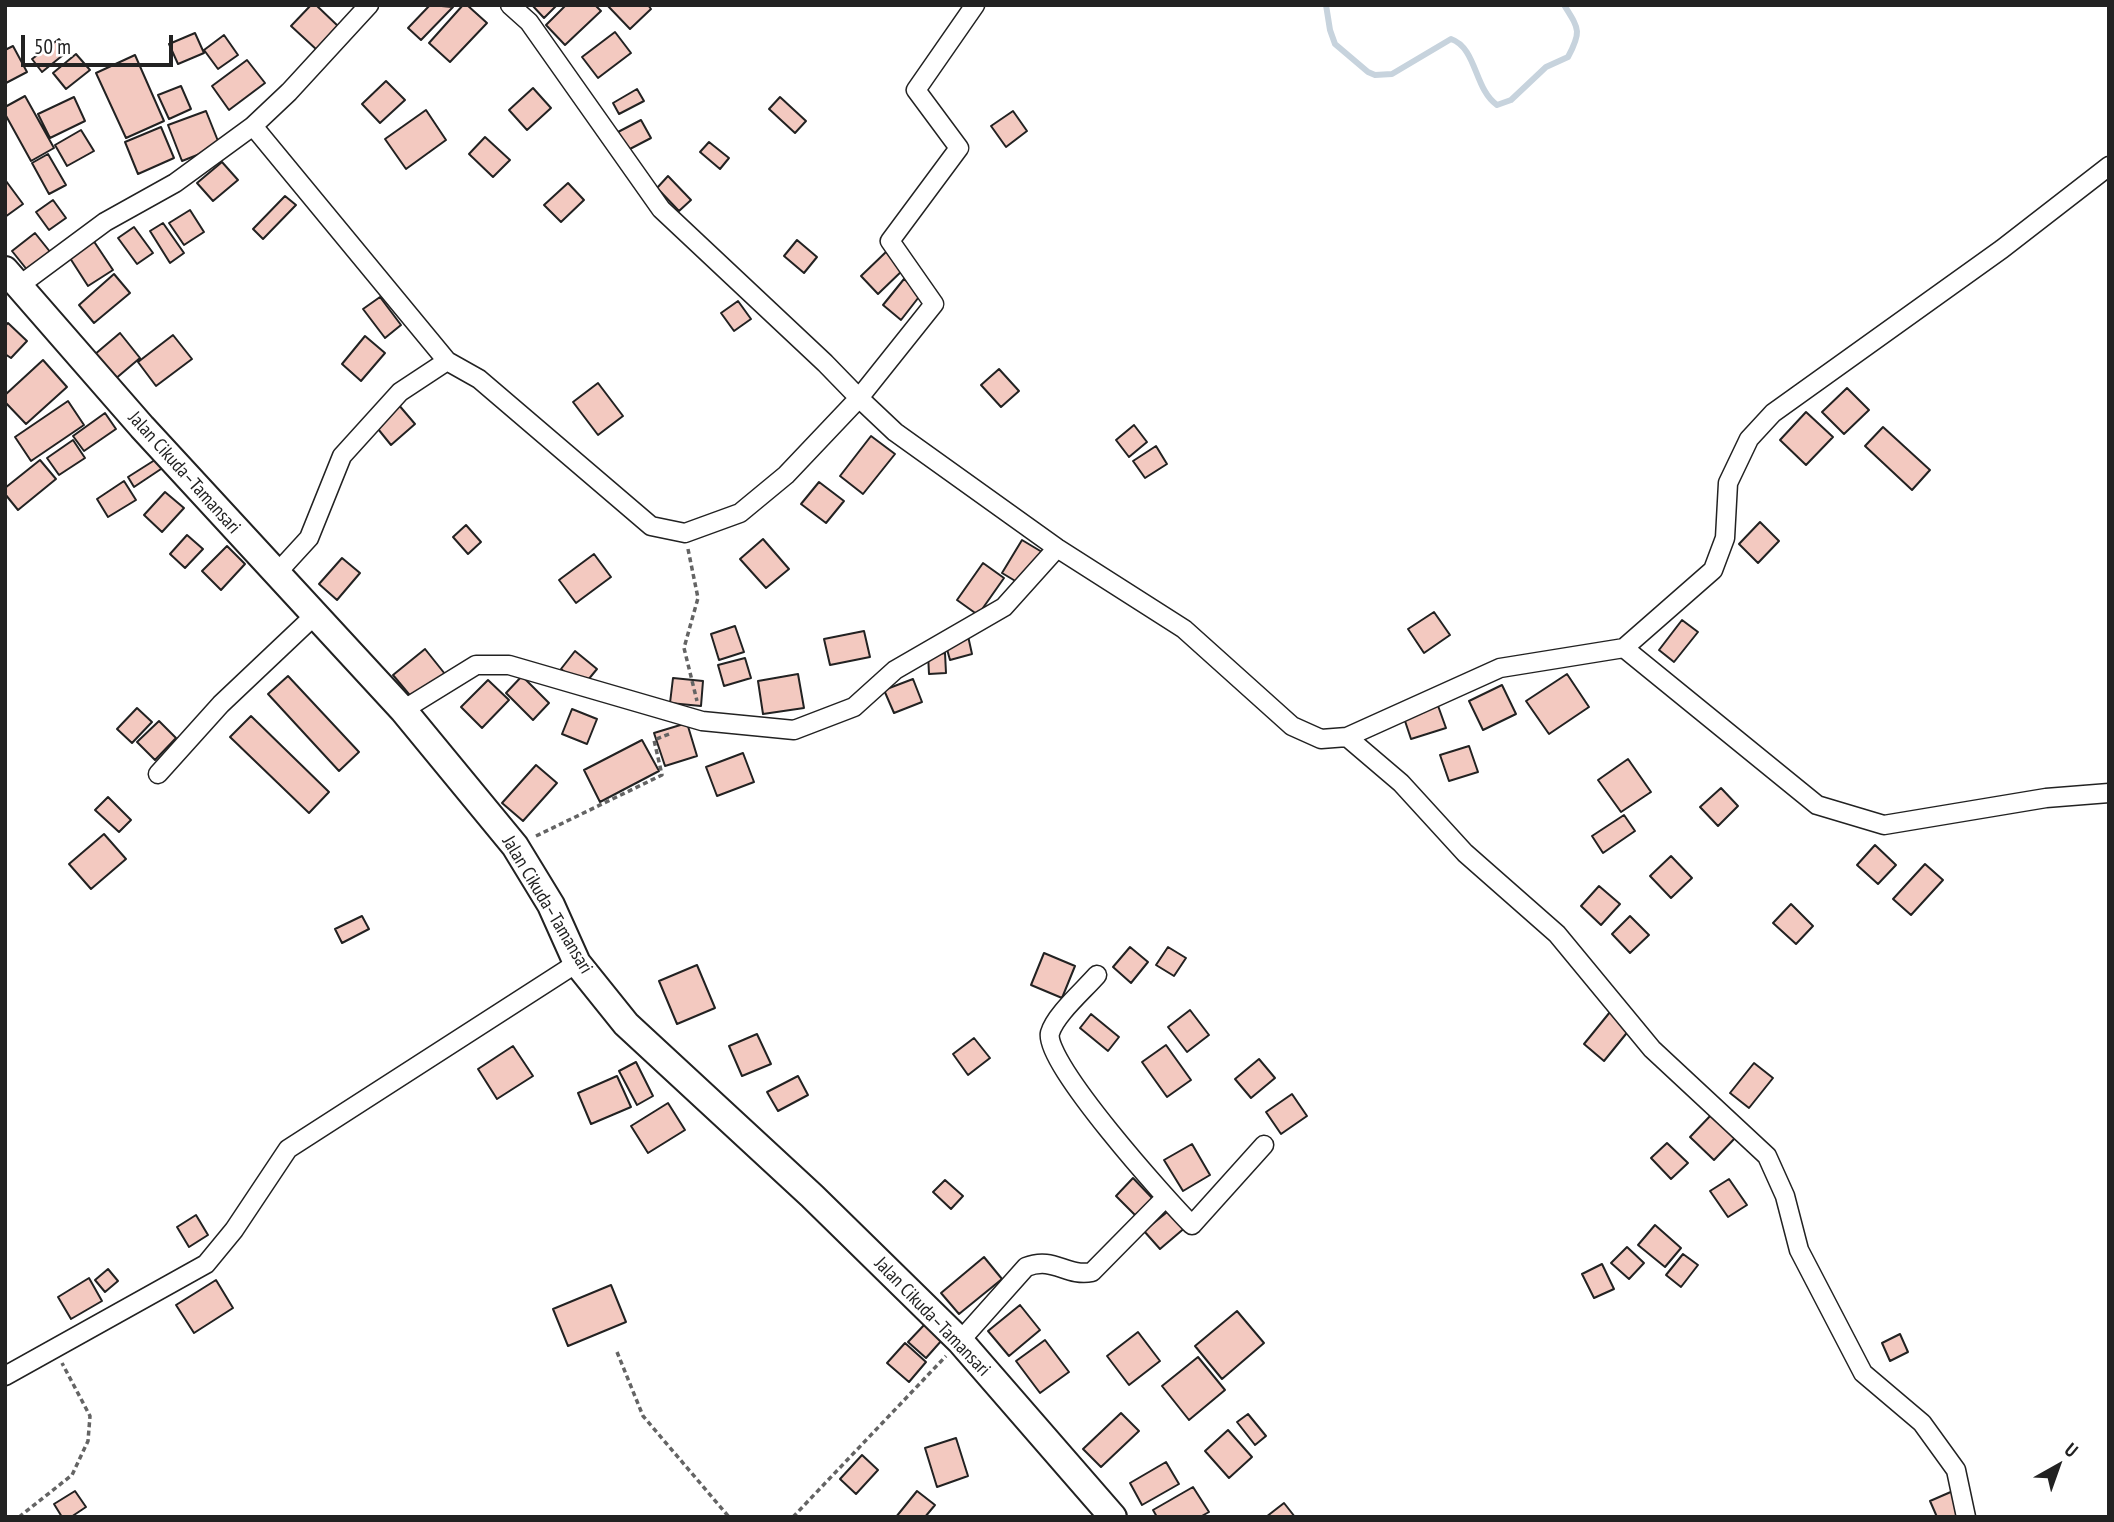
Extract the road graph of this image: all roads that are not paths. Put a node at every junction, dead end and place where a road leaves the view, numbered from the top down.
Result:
1 (369, 5) edge
2 (510, 5) edge
3 (975, 5) edge
4 (253, 126) junction
5 (2109, 166) edge
6 (13, 278) edge
7 (447, 361) junction
8 (859, 398) junction
9 (1057, 548) junction
10 (276, 574) junction
11 (314, 616) junction
12 (1624, 648) junction
13 (403, 710) junction
14 (1347, 737) junction
15 (158, 774) dead end
16 (2109, 793) edge
17 (577, 963) junction
18 (1097, 975) dead end
19 (1264, 1145) dead end
20 (1165, 1198) junction
21 (960, 1341) junction
22 (5, 1376) edge
23 (1113, 1517) edge
24 (1966, 1517) edge

1 - 4 street
2 - 8 street
3 - 8 street
4 - 6 street
4 - 7 street
5 - 12 street
6 - 10 street, Jalan Cikuda–Tamansari
7 - 8 street
7 - 10 street
8 - 9 street
9 - 13 street
9 - 14 street
10 - 11 street, Jalan Cikuda–Tamansari
11 - 13 street, Jalan Cikuda–Tamansari
11 - 15 street
12 - 14 street
12 - 16 street
13 - 17 street, Jalan Cikuda–Tamansari
14 - 24 street
17 - 21 street, Jalan Cikuda–Tamansari
17 - 22 street
18 - 20 street
19 - 20 street
20 - 21 street
21 - 23 street, Jalan Cikuda–Tamansari

